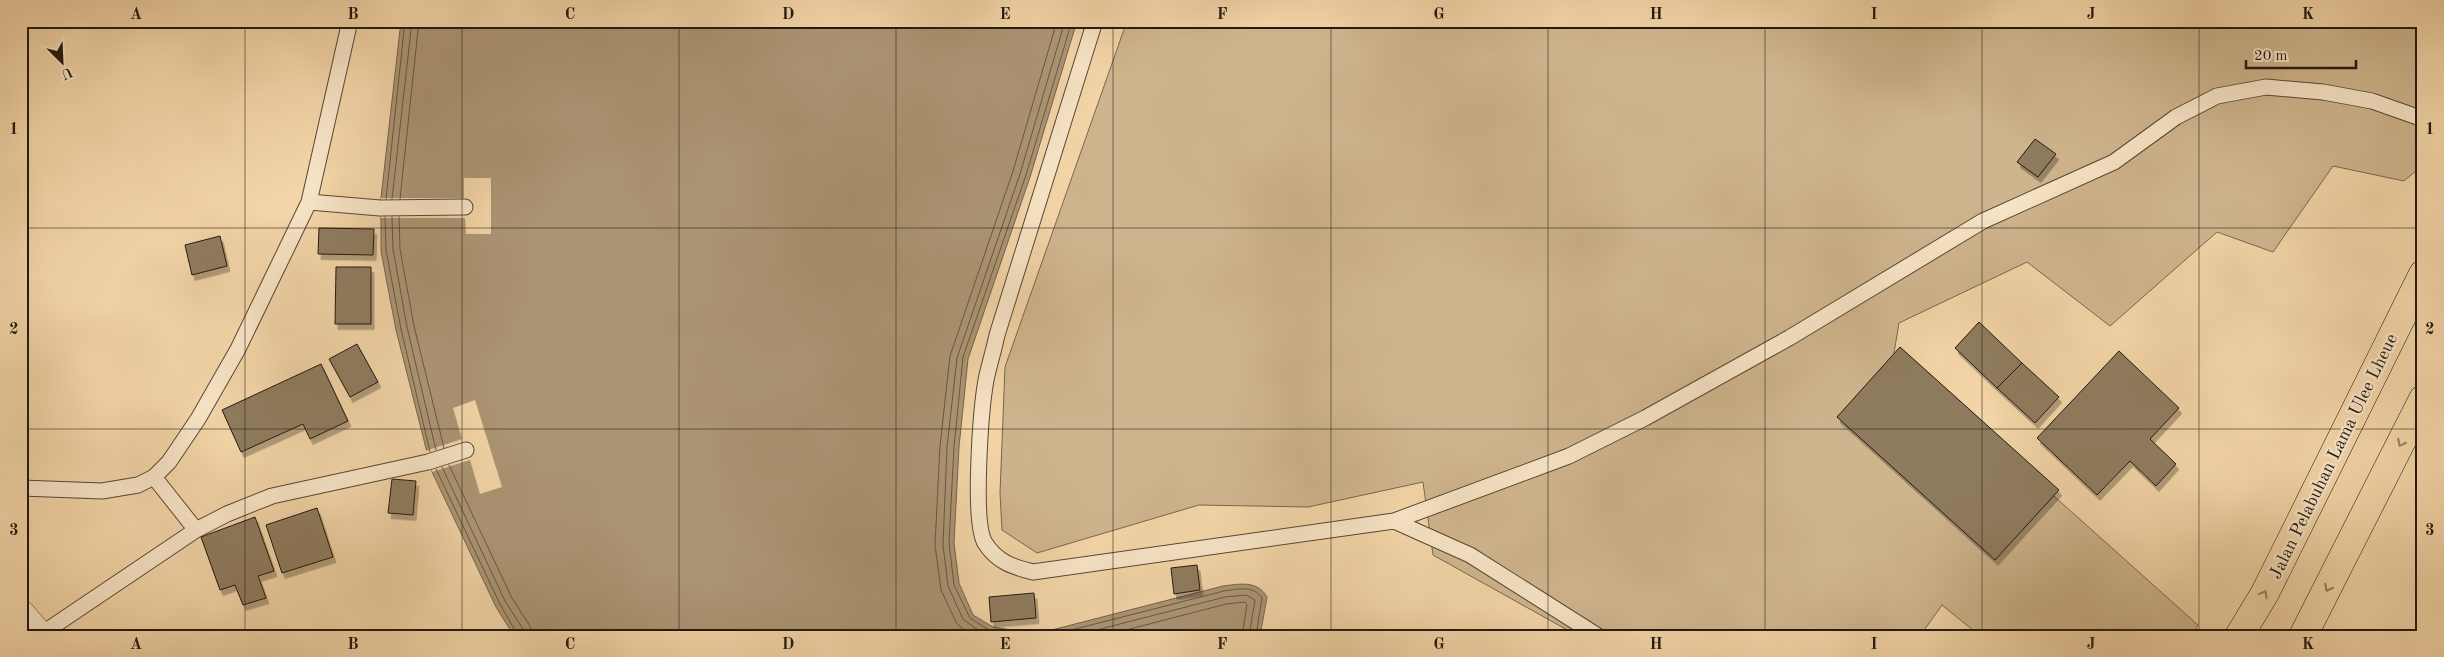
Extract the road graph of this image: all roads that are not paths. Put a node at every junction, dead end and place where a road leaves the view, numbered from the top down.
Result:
1 (350, 21) edge
2 (1095, 21) edge
3 (2423, 119) edge
4 (309, 202) junction
5 (465, 207) dead end
6 (2423, 274) edge
7 (2423, 399) edge
8 (466, 450) dead end
9 (154, 477) junction
10 (21, 488) edge
11 (1394, 521) junction
12 (196, 530) junction
13 (21, 614) edge
14 (40, 636) edge
15 (1598, 636) edge
16 (2239, 636) edge
17 (2302, 636) edge

1 - 4 lane
2 - 11 lane
3 - 11 lane
4 - 5 lane
4 - 9 lane
16 -> 6 highway, Jalan Pelabuhan Lama Ulee Lheue
7 -> 17 highway
8 - 12 lane
9 - 10 lane
9 - 12 lane
11 - 15 lane
12 - 14 lane
13 - 14 street

